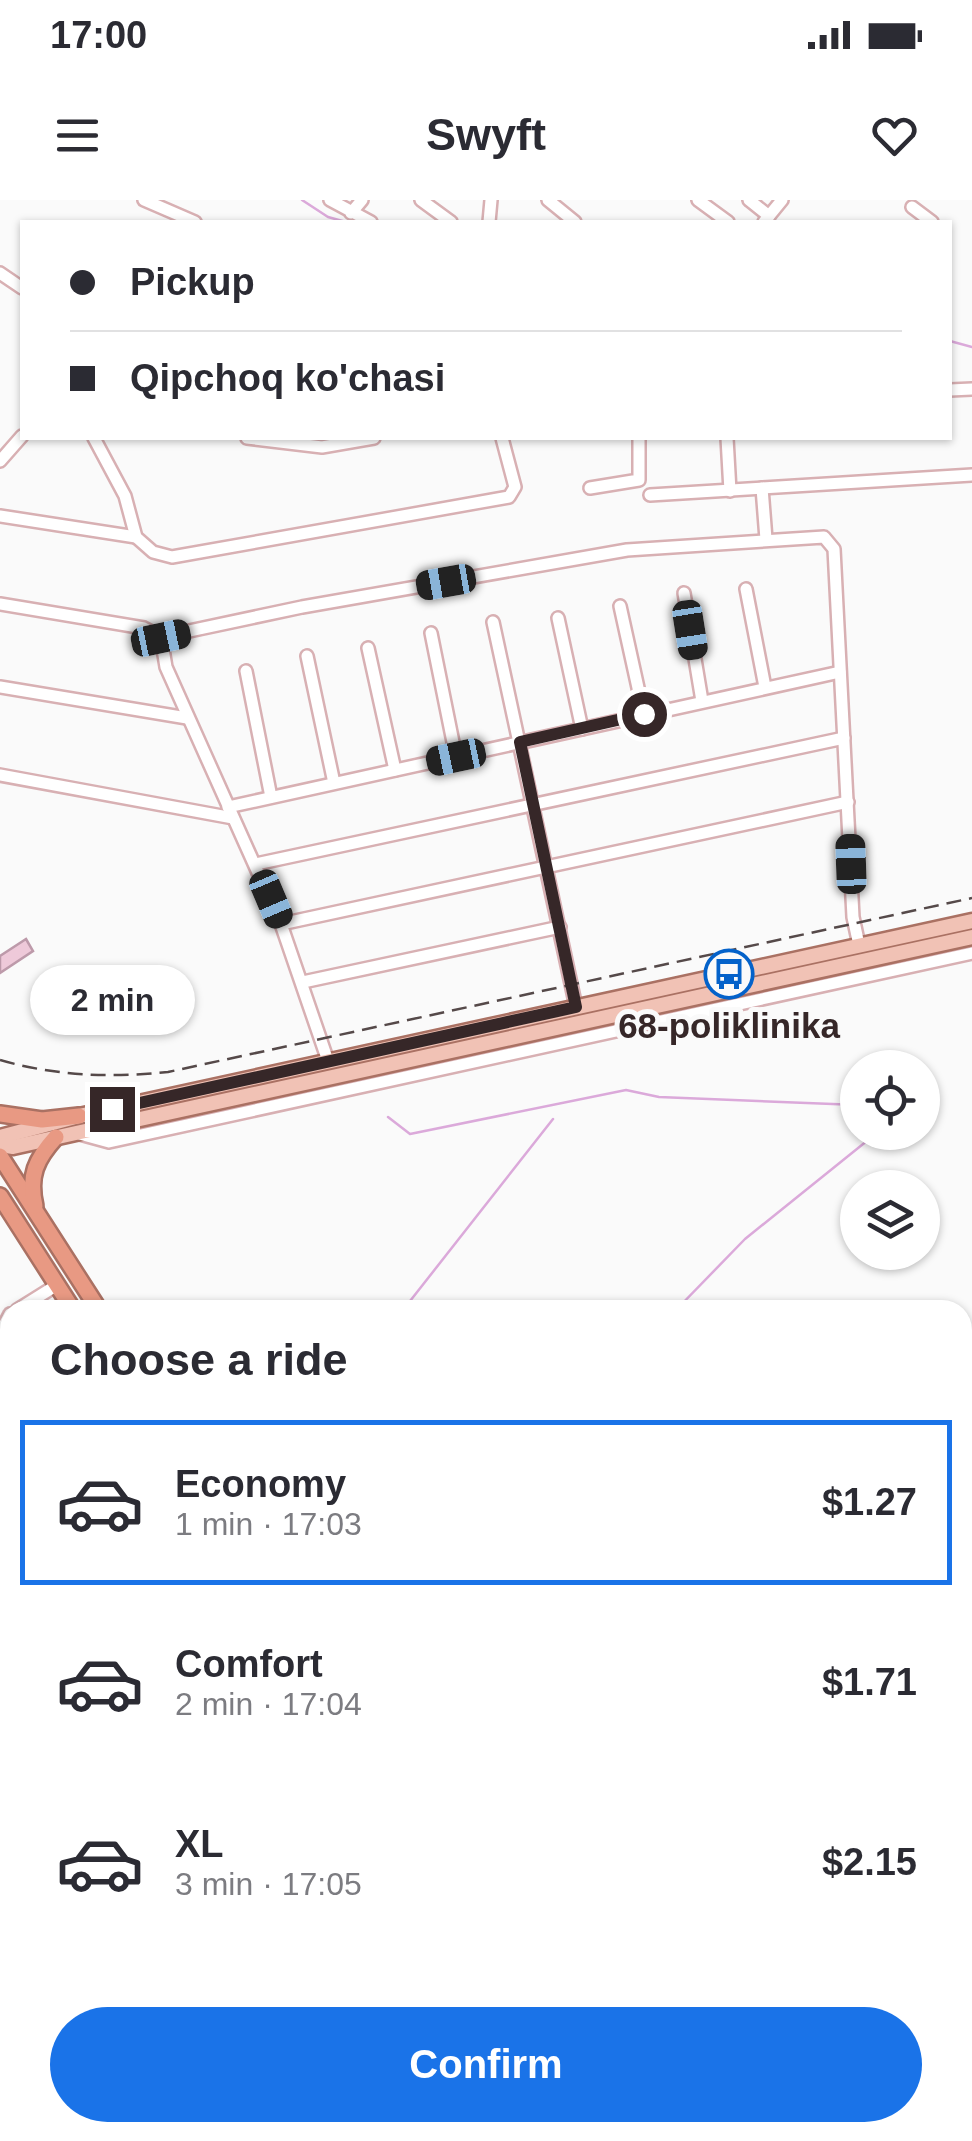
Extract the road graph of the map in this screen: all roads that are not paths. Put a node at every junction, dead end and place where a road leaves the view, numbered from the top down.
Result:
1 (144, 200) edge
2 (330, 200) edge
3 (362, 200) edge
4 (422, 200) edge
5 (548, 200) edge
6 (698, 200) edge
7 (748, 200) edge
8 (782, 200) edge
9 (911, 202) edge
10 (352, 212) junction
11 (767, 219) edge
12 (189, 220) edge
13 (367, 220) edge
14 (447, 220) edge
15 (573, 220) edge
16 (725, 220) edge
17 (930, 220) edge
18 (20, 438) edge
19 (95, 440) edge
20 (264, 440) edge
21 (362, 440) edge
22 (503, 440) edge
23 (638, 440) edge
24 (727, 440) edge
25 (0, 460) edge
26 (972, 475) edge
27 (590, 488) dead end
28 (762, 488) junction
29 (730, 490) junction
30 (650, 494) dead end
31 (0, 516) edge
32 (136, 537) junction
33 (766, 540) junction
34 (746, 588) dead end
35 (684, 594) dead end
36 (0, 604) edge
37 (620, 606) dead end
38 (558, 618) dead end
39 (493, 622) dead end
40 (430, 633) dead end
41 (161, 638) junction
42 (368, 648) dead end
43 (307, 656) dead end
44 (246, 671) dead end
45 (840, 672) junction
46 (0, 687) edge
47 (766, 687) junction
48 (702, 702) junction
49 (644, 714) junction
50 (187, 718) junction
51 (582, 728) junction
52 (844, 738) junction
53 (520, 742) junction
54 (456, 757) junction
55 (395, 770) junction
56 (0, 775) edge
57 (334, 784) junction
58 (271, 797) junction
59 (848, 802) junction
60 (533, 805) junction
61 (231, 812) junction
62 (256, 864) junction
63 (548, 866) junction
64 (972, 921) edge
65 (281, 924) junction
66 (560, 927) junction
67 (972, 937) edge
68 (859, 946) junction
69 (972, 954) edge
70 (303, 982) junction
71 (576, 1007) junction
72 (328, 1062) junction
73 (315, 1073) junction
74 (0, 1114) edge
75 (78, 1124) junction
76 (0, 1137) edge
77 (56, 1137) junction
78 (0, 1145) edge
79 (0, 1156) edge
80 (0, 1196) edge
81 (38, 1215) junction
82 (57, 1286) junction
83 (34, 1300) edge
84 (66, 1300) edge
85 (93, 1300) edge

1 - 12 street
2 - 10 street
3 - 10 street
4 - 14 street
5 - 15 street
6 - 16 street
7 - 11 street
8 - 11 street
9 - 17 street
10 - 13 street
18 - 25 street
19 - 32 street
20 - 21 street
22 - 32 street
23 - 27 street
24 - 29 street
26 - 28 street
28 - 29 street
28 - 33 street
29 - 30 street
31 - 32 street
33 - 41 street
33 - 45 street
34 - 47 street
35 - 48 street
36 - 41 street
37 - 49 street
38 - 51 street
39 - 53 street
40 - 54 street
41 - 50 street
42 - 55 street
43 - 57 street
44 - 58 street
45 - 47 street
45 - 52 street
46 - 50 street
47 - 48 street
48 - 49 street
49 - 51 street
50 - 61 street
51 - 53 street
52 - 59 street
52 - 60 street
53 - 54 street
53 - 60 street
54 - 55 street
55 - 57 street
56 - 61 street
57 - 58 street
58 - 61 street
59 - 63 street
59 - 68 street
60 - 62 street
60 - 63 street
61 - 62 street
62 - 65 street
63 - 65 street
63 - 66 street
64 - 68 main road
65 - 70 street
66 - 70 street
66 - 71 street
67 - 73 main road
68 - 71 main road
69 - 75 street
70 - 72 street
71 - 72 main road
72 - 73 main road
73 - 75 main road
74 - 75 highway
75 - 76 main road
75 - 77 main road
77 - 78 main road
77 - 81 highway
79 - 81 highway
80 - 82 highway
81 - 85 highway
82 - 83 street
82 - 84 highway

